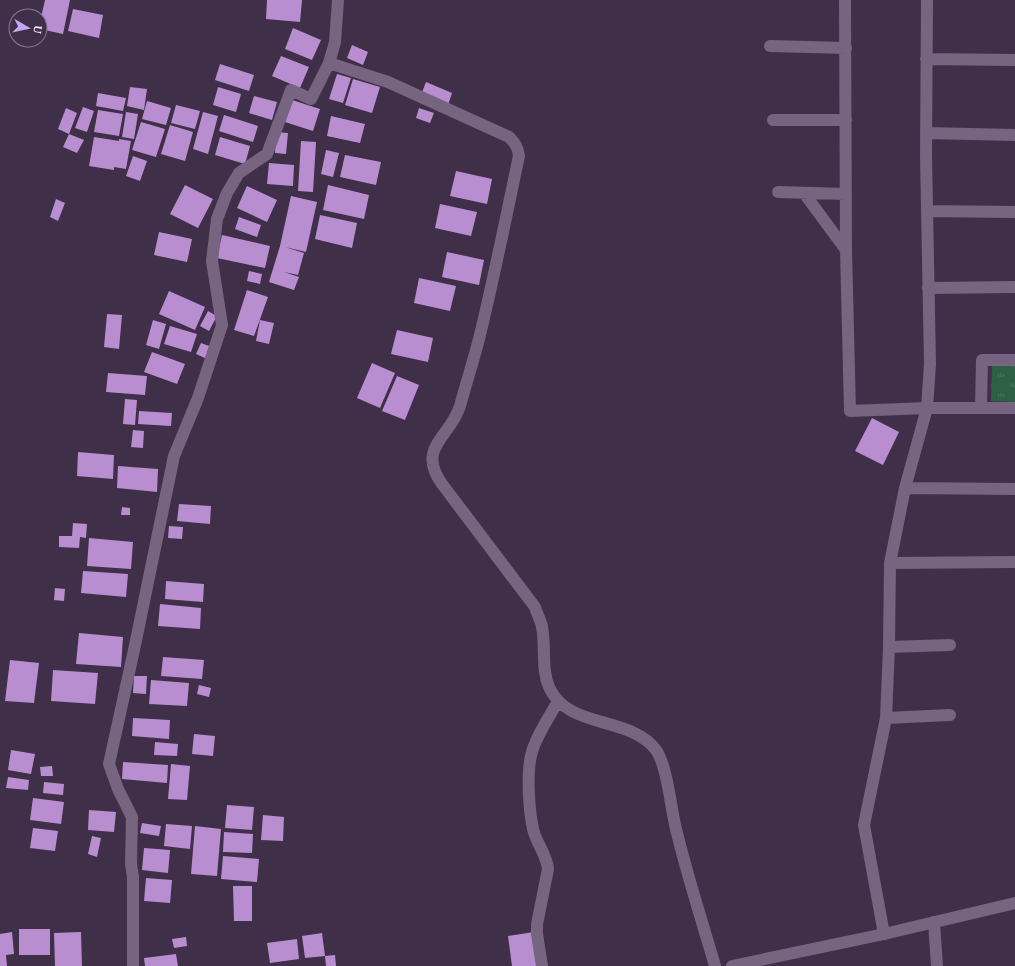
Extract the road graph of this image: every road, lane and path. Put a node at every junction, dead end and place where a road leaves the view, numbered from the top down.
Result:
1 (338, 0) edge
2 (845, 0) edge
3 (927, 0) edge
4 (770, 46) dead end
5 (846, 48) junction
6 (926, 59) junction
7 (1015, 60) edge
8 (329, 63) junction
9 (773, 120) dead end
10 (846, 120) junction
11 (926, 133) junction
12 (1015, 135) edge
13 (778, 192) dead end
14 (804, 193) junction
15 (846, 194) junction
16 (927, 211) junction
17 (1015, 212) edge
18 (846, 250) junction
19 (1015, 287) edge
20 (928, 288) junction
21 (1015, 360) edge
22 (927, 408) junction
23 (981, 408) junction
24 (1015, 408) edge
25 (905, 488) junction
26 (1015, 489) edge
27 (1015, 562) edge
28 (890, 563) junction
29 (950, 645) dead end
30 (889, 647) junction
31 (558, 701) junction
32 (950, 715) dead end
33 (886, 718) junction
34 (1015, 903) edge
35 (934, 922) junction
36 (884, 934) junction
37 (749, 964) edge
38 (133, 966) edge
39 (542, 966) edge
40 (715, 966) edge
41 (732, 966) edge
42 (937, 966) edge

1 - 8 street
2 - 5 street
3 - 6 street
4 - 5 street
5 - 10 street
6 - 7 street
6 - 11 street
8 - 31 street
8 - 38 street
9 - 10 street
10 - 15 street
11 - 12 street
11 - 16 street
13 - 14 street
14 - 15 street
14 - 18 street
15 - 18 street
16 - 17 street
16 - 20 street
18 - 22 street
19 - 20 street
20 - 22 street
21 - 23 street
22 - 23 street
22 - 25 street
23 - 24 street
25 - 26 street
25 - 28 street
27 - 28 street
28 - 30 street
29 - 30 street
30 - 33 street
31 - 39 street
31 - 40 street
32 - 33 street
33 - 36 street
34 - 35 street
35 - 36 street
35 - 42 street
36 - 37 street
37 - 41 street

